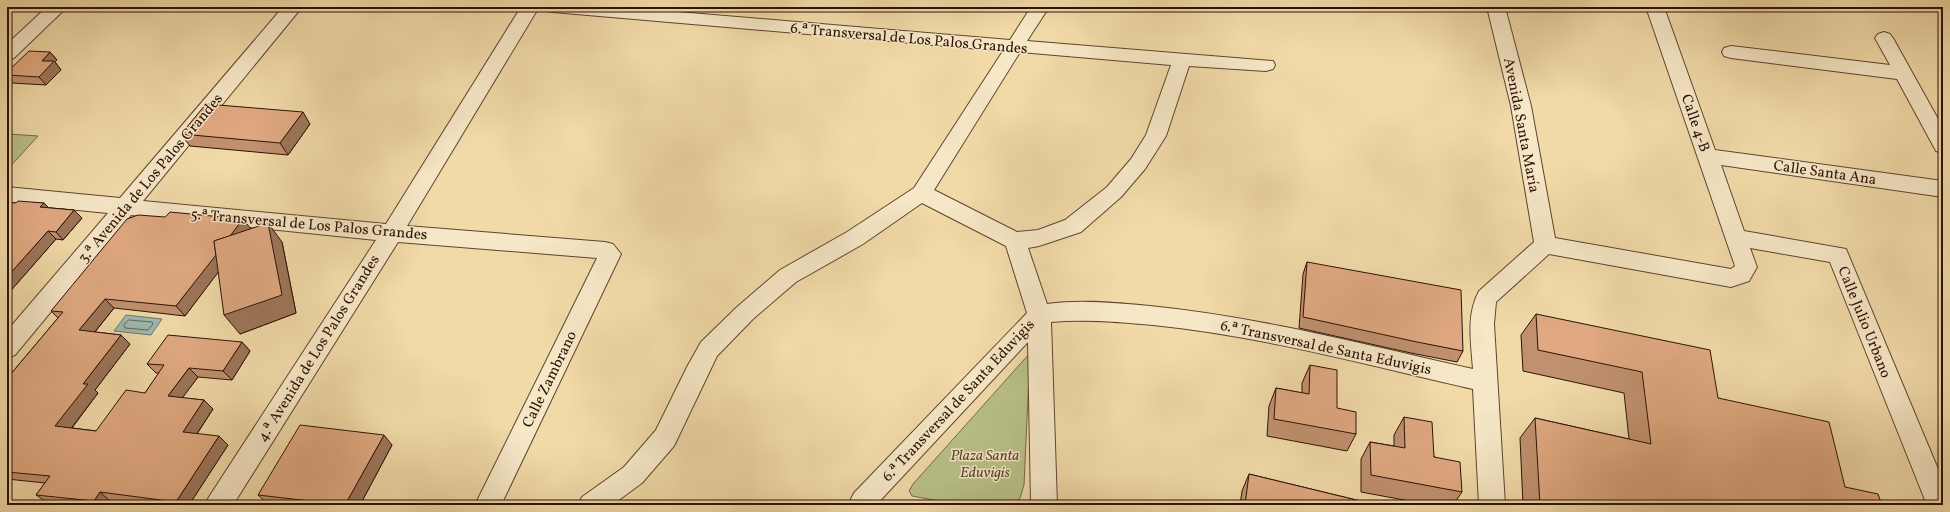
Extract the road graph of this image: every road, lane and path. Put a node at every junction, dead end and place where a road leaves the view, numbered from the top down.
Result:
1 (58, 7) edge
2 (293, 7) edge
3 (530, 7) edge
4 (553, 7) edge
5 (1040, 7) edge
6 (1496, 7) edge
7 (1655, 7) edge
8 (30, 33) junction
9 (54, 35) dead end
10 (1884, 38) dead end
11 (1014, 47) junction
12 (1731, 52) dead end
13 (7, 54) edge
14 (1182, 60) junction
15 (1266, 65) dead end
16 (1902, 74) junction
17 (1943, 146) edge
18 (1708, 156) junction
19 (1943, 189) edge
20 (921, 193) junction
21 (7, 195) edge
22 (126, 207) junction
23 (392, 233) junction
24 (1737, 238) junction
25 (1015, 241) junction
26 (1545, 245) junction
27 (610, 254) joint
28 (1039, 315) junction
29 (7, 348) edge
30 (1486, 382) junction
31 (871, 503) edge
32 (218, 505) edge
33 (488, 505) edge
34 (591, 505) edge
35 (1044, 505) edge
36 (1492, 505) edge
37 (1940, 505) edge

1 - 8 street
2 - 22 street, 3.ª Avenida de Los Palos Grandes
3 - 23 street, 4.ª Avenida de Los Palos Grandes
4 - 11 street, 6.ª Transversal de Los Palos Grandes
5 - 11 street
6 - 26 street, Avenida Santa María
7 - 18 street, Calle 4-B
8 - 9 street
8 - 13 street
10 - 16 street
11 - 14 street, 6.ª Transversal de Los Palos Grandes
11 - 20 street
12 - 16 street
14 - 15 street, 6.ª Transversal de Los Palos Grandes
14 - 25 street
16 - 17 street
18 - 19 street, Calle Santa Ana
18 - 24 street, Calle 4-B
20 - 25 street
20 - 34 street
21 - 22 street, 5.ª Transversal de Los Palos Grandes
22 - 23 street, 5.ª Transversal de Los Palos Grandes
22 - 29 street, 3.ª Avenida de Los Palos Grandes
23 - 27 street, 5.ª Transversal de Los Palos Grandes
23 - 32 street, 4.ª Avenida de Los Palos Grandes
24 - 26 street
24 - 37 street, Calle Julio Urbano
25 - 28 street
26 - 30 street
27 - 33 street, Calle Zambrano
28 - 30 street, 6.ª Transversal de Santa Eduvigis
28 - 31 street, 6.ª Transversal de Santa Eduvigis
28 - 35 street
30 - 36 street

